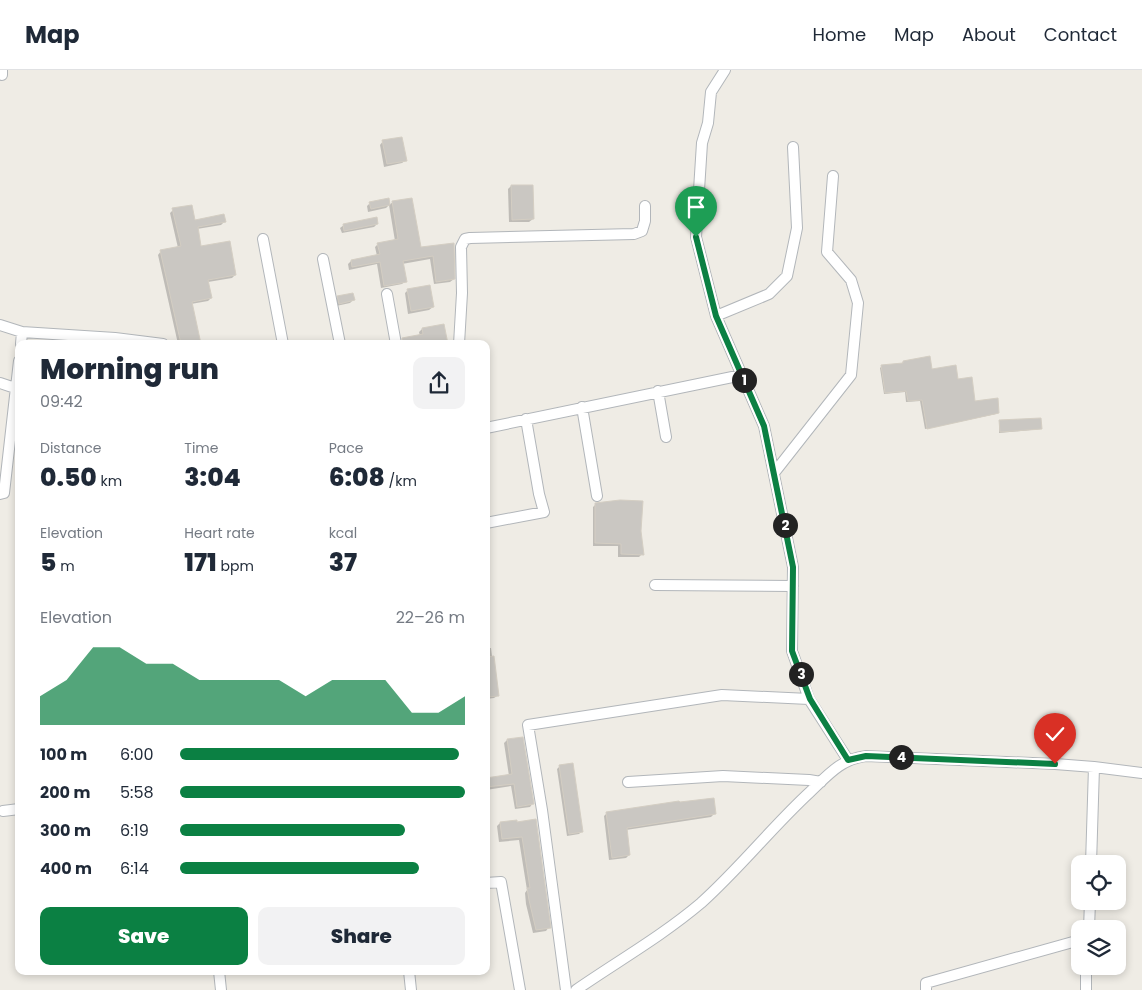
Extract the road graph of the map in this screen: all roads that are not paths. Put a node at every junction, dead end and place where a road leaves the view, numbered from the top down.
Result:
1 (725, 70) edge
2 (793, 147) dead end
3 (833, 176) dead end
4 (645, 206) dead end
5 (264, 240) dead end
6 (323, 259) dead end
7 (387, 294) dead end
8 (716, 316) junction
9 (0, 325) edge
10 (22, 332) junction
11 (21, 340) edge
12 (131, 340) edge
13 (282, 340) edge
14 (339, 340) edge
15 (395, 340) edge
16 (459, 340) edge
17 (742, 375) junction
18 (0, 383) edge
19 (15, 388) edge
20 (658, 391) junction
21 (15, 397) edge
22 (582, 407) junction
23 (526, 419) junction
24 (490, 427) edge
25 (666, 437) dead end
26 (0, 441) edge
27 (10, 444) junction
28 (774, 473) junction
29 (0, 494) edge
30 (597, 496) dead end
31 (490, 522) edge
32 (655, 585) dead end
33 (793, 586) junction
34 (810, 699) junction
35 (848, 760) junction
36 (1094, 767) junction
37 (1142, 774) edge
38 (628, 782) dead end
39 (821, 782) junction
40 (15, 810) edge
41 (3, 811) dead end
42 (1091, 855) edge
43 (490, 882) edge
44 (1071, 943) edge
45 (219, 975) edge
46 (409, 975) edge
47 (1086, 975) edge
48 (221, 990) edge
49 (411, 990) edge
50 (520, 990) edge
51 (566, 990) edge
52 (576, 990) edge
53 (926, 990) edge
54 (1086, 990) edge

1 - 8 street
2 - 8 street
3 - 28 street
4 - 16 street
5 - 13 street
6 - 14 street
7 - 15 street
8 - 17 street
9 - 10 street
10 - 11 street
10 - 12 street
17 - 20 street
17 - 28 street
18 - 19 street
20 - 22 street
20 - 25 street
21 - 27 street
22 - 23 street
22 - 30 street
23 - 24 street
23 - 31 street
26 - 27 street
27 - 29 street
28 - 33 street
32 - 33 street
33 - 34 street
34 - 35 street
34 - 51 street
35 - 36 street
35 - 39 street
36 - 37 street
36 - 42 street
38 - 39 street
39 - 52 street
40 - 41 street
43 - 50 street
44 - 53 street
45 - 48 street
46 - 49 street
47 - 54 street

